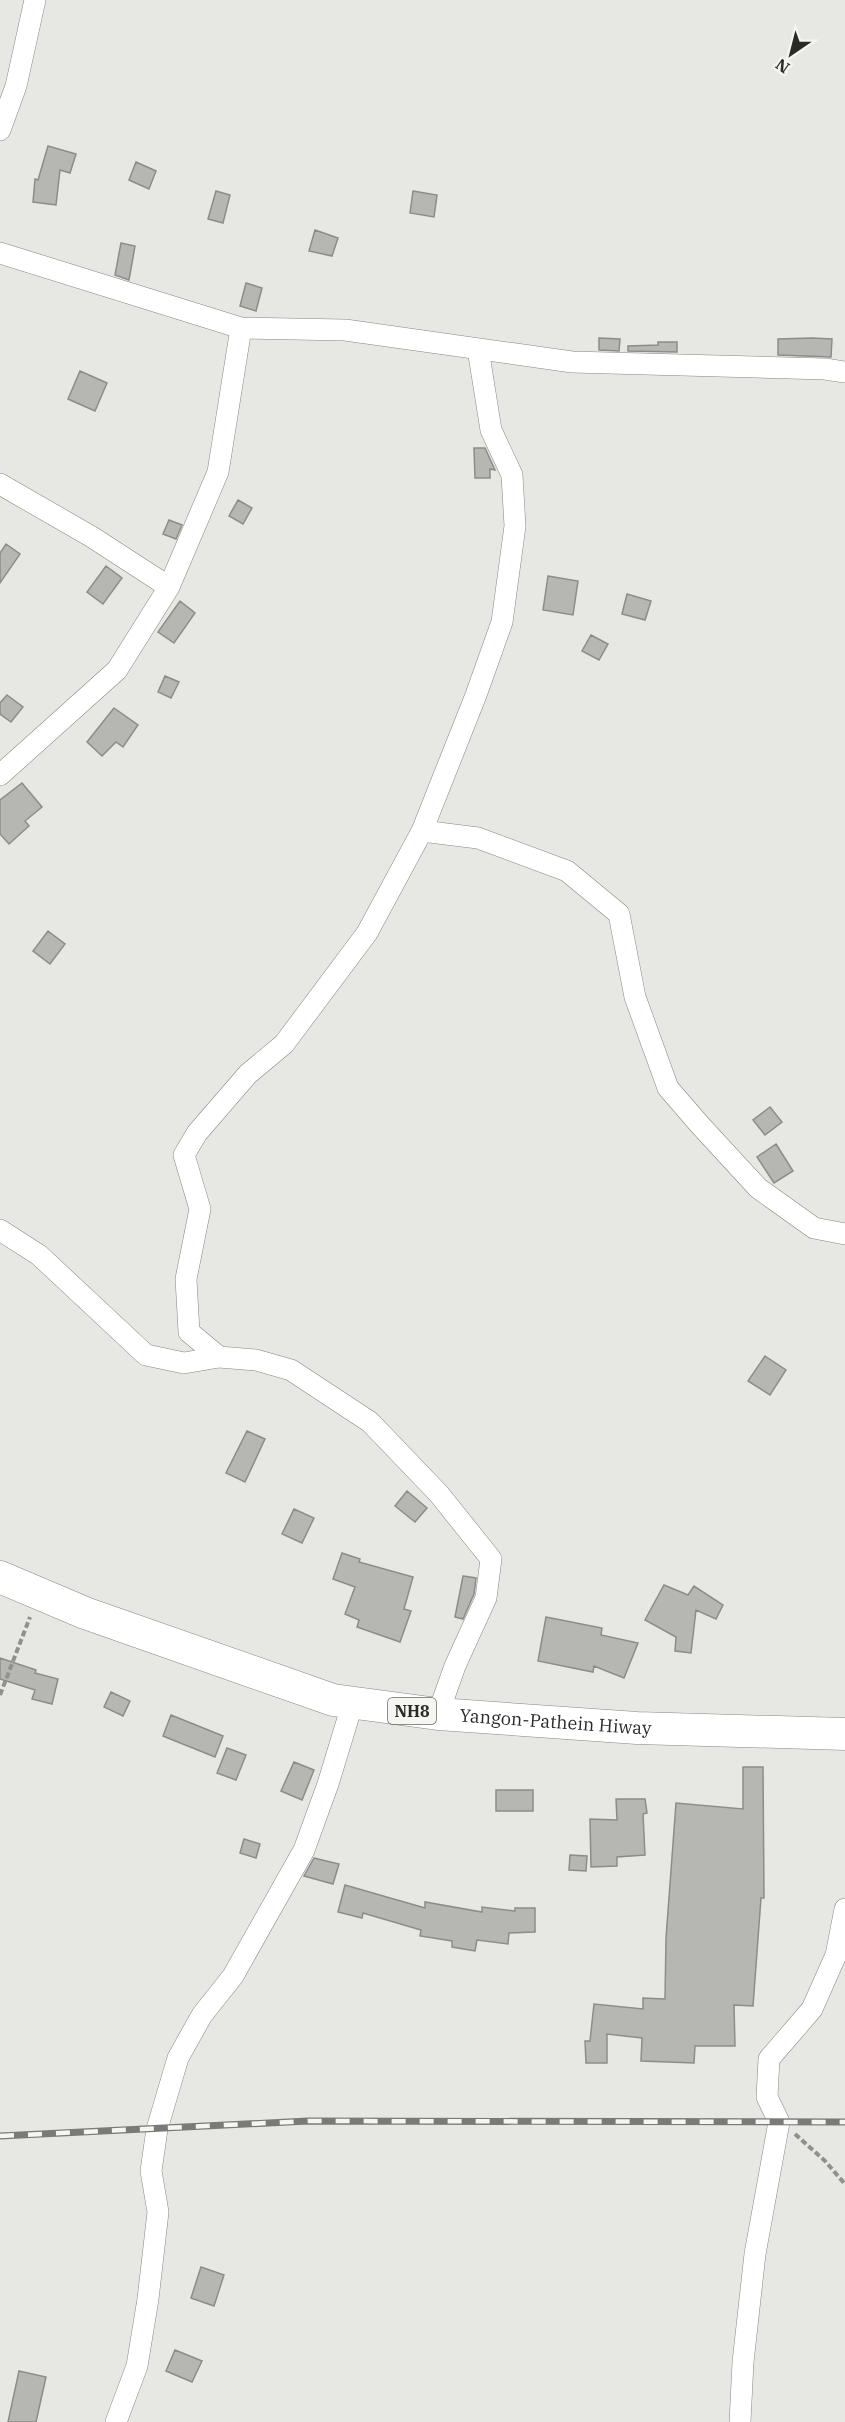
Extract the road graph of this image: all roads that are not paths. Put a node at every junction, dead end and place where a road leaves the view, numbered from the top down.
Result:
1 (35, 0) edge
2 (0, 130) edge
3 (0, 253) edge
4 (241, 328) junction
5 (478, 349) junction
6 (845, 372) edge
7 (0, 484) edge
8 (169, 587) junction
9 (0, 775) edge
10 (422, 831) junction
11 (0, 1230) edge
12 (845, 1234) edge
13 (219, 1357) junction
14 (0, 1577) edge
15 (353, 1702) junction
16 (438, 1714) junction
17 (845, 1734) edge
18 (845, 1909) edge
19 (116, 2422) edge
20 (740, 2422) edge

1 - 2 street
3 - 4 street
4 - 5 street
4 - 8 street
5 - 6 street
5 - 10 street
7 - 8 street
8 - 9 street
10 - 12 street
10 - 13 street
11 - 13 street
13 - 16 street
14 - 15 highway, Yangon-Pathein Hiway / NH8
15 - 16 highway, Yangon-Pathein Hiway / NH8
15 - 19 street
16 - 17 highway, Yangon-Pathein Hiway / NH8
18 - 20 street

